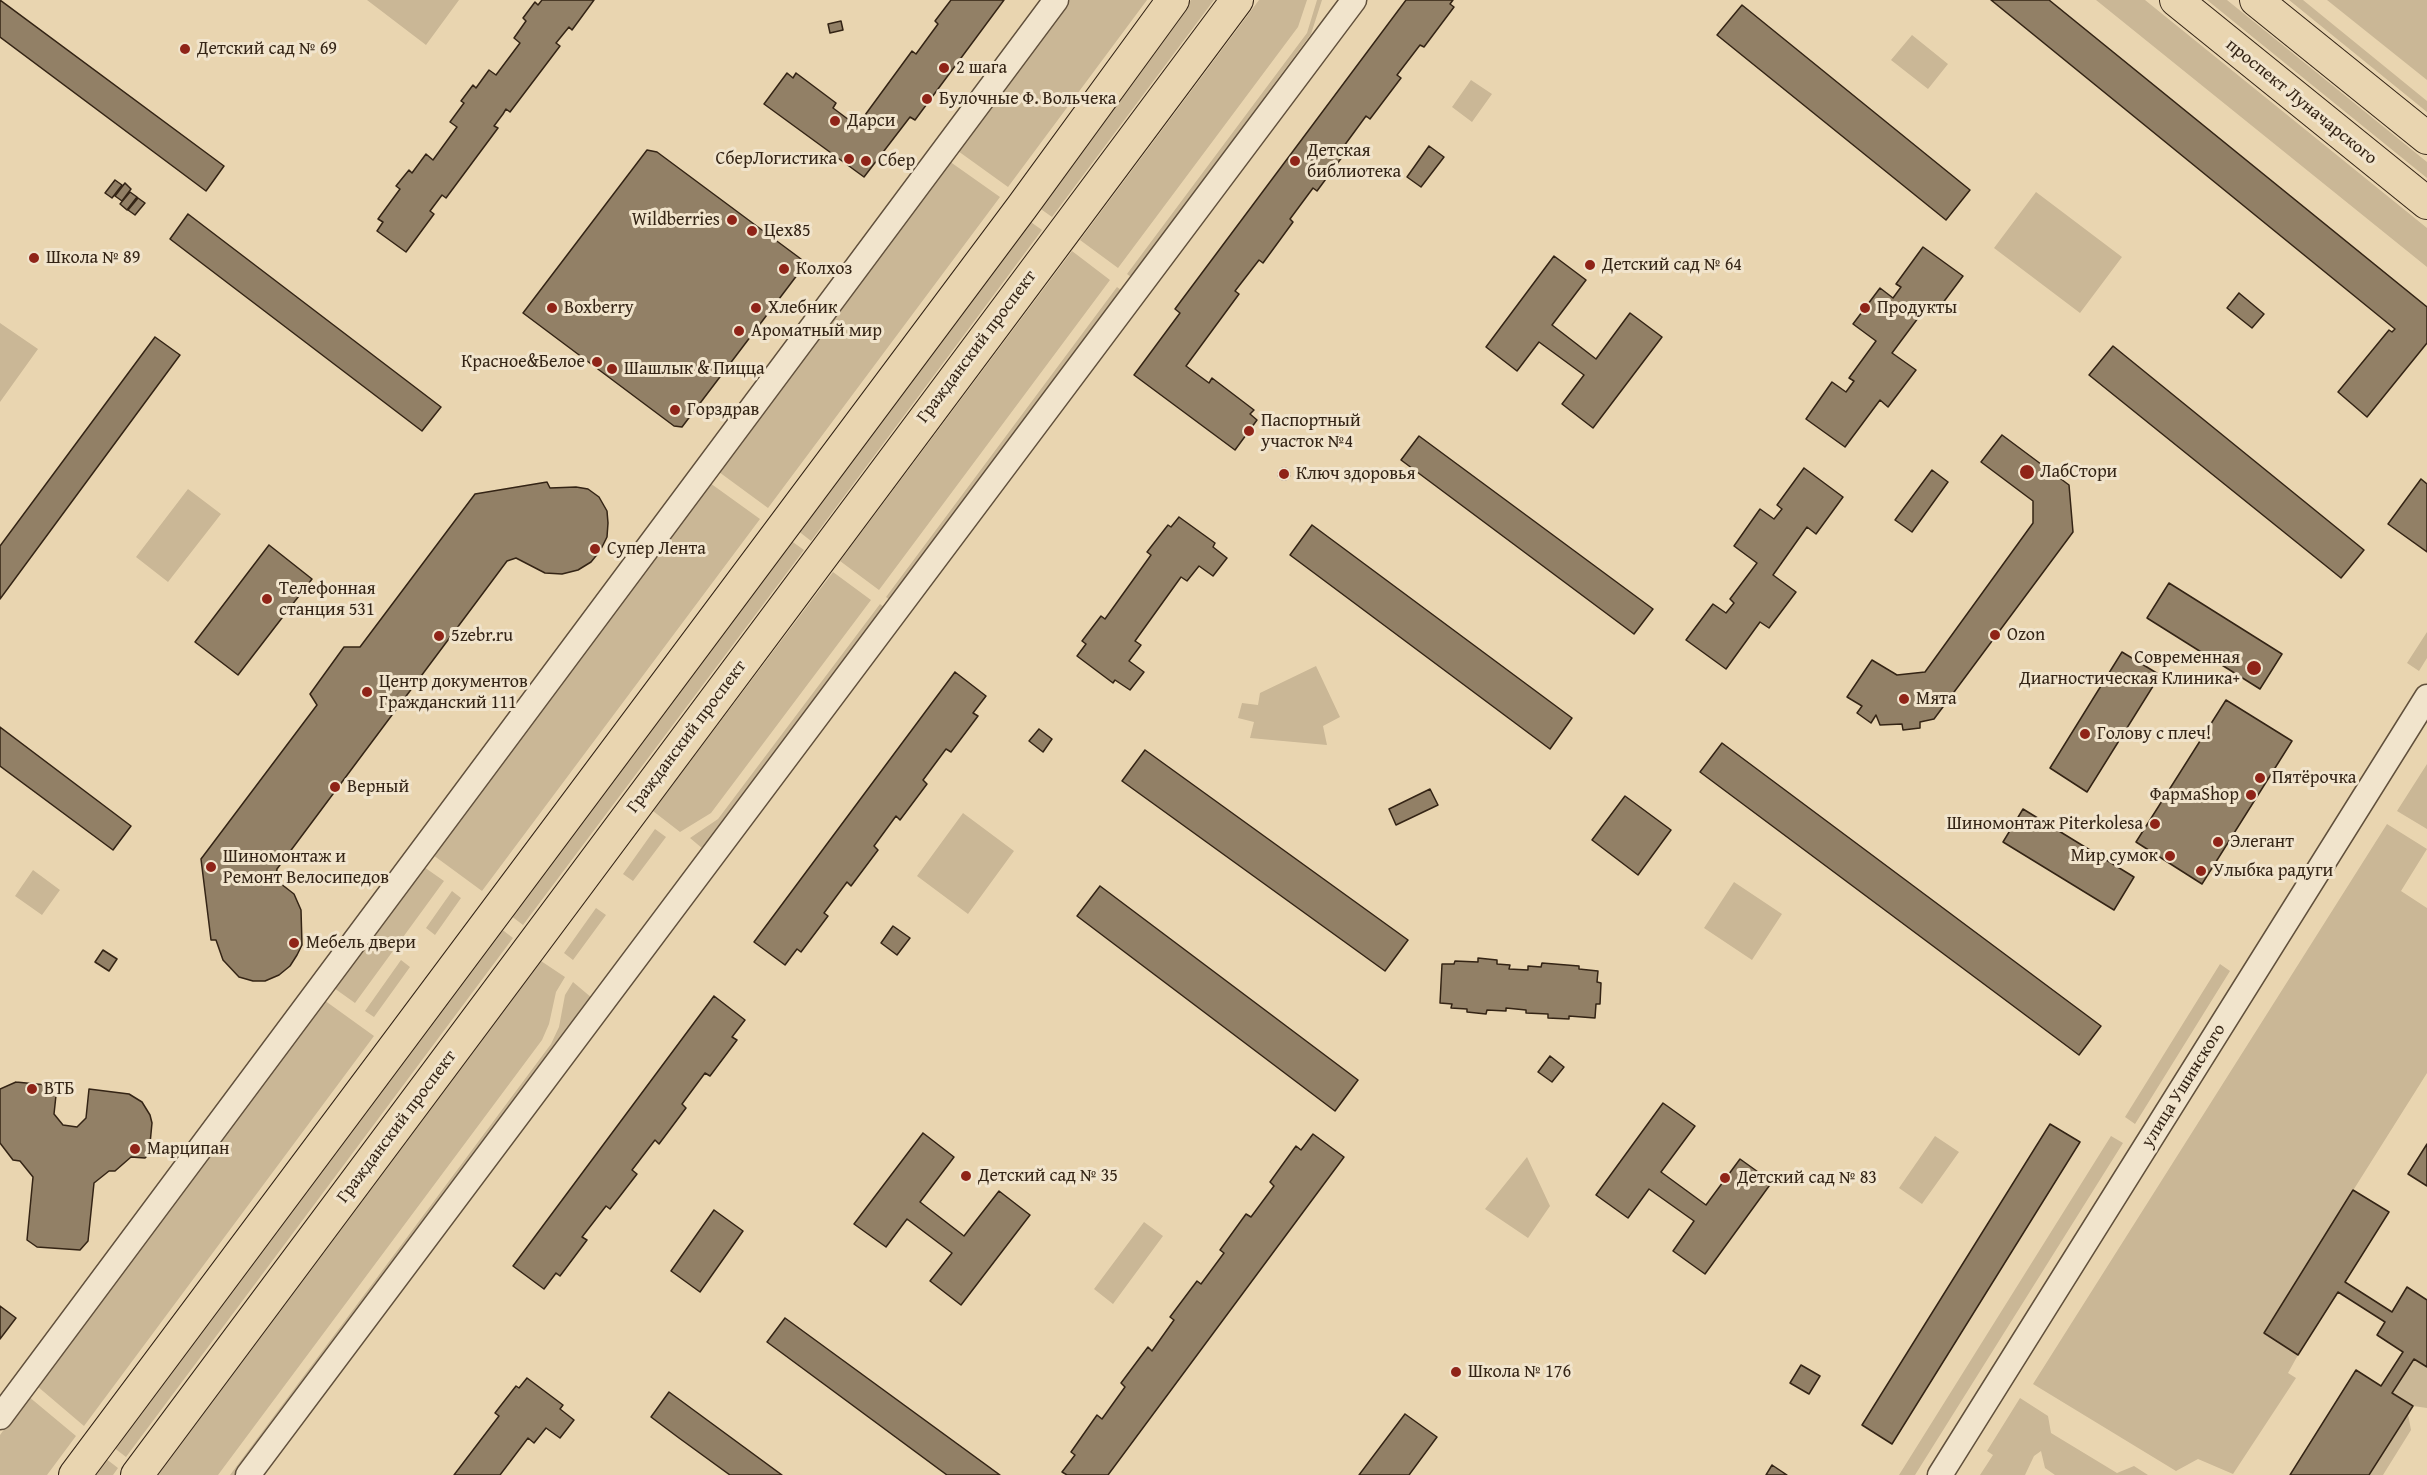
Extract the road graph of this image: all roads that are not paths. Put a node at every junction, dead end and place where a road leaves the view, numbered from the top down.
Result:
1 (1056, 0) edge
2 (1173, 0) edge
3 (1238, 0) edge
4 (1354, 0) edge
5 (2176, 0) edge
6 (2256, 0) edge
7 (2427, 138) edge
8 (2427, 203) edge
9 (2427, 697) edge
10 (0, 1417) edge
11 (75, 1475) edge
12 (137, 1475) edge
13 (248, 1475) edge
14 (1940, 1475) edge

1 - 10 street
2 - 11 main road
3 - 12 main road, Гражданский проспект
4 - 13 street
5 - 8 main road, проспект Луначарского
6 - 7 main road
9 - 14 street, улица Ушинского

